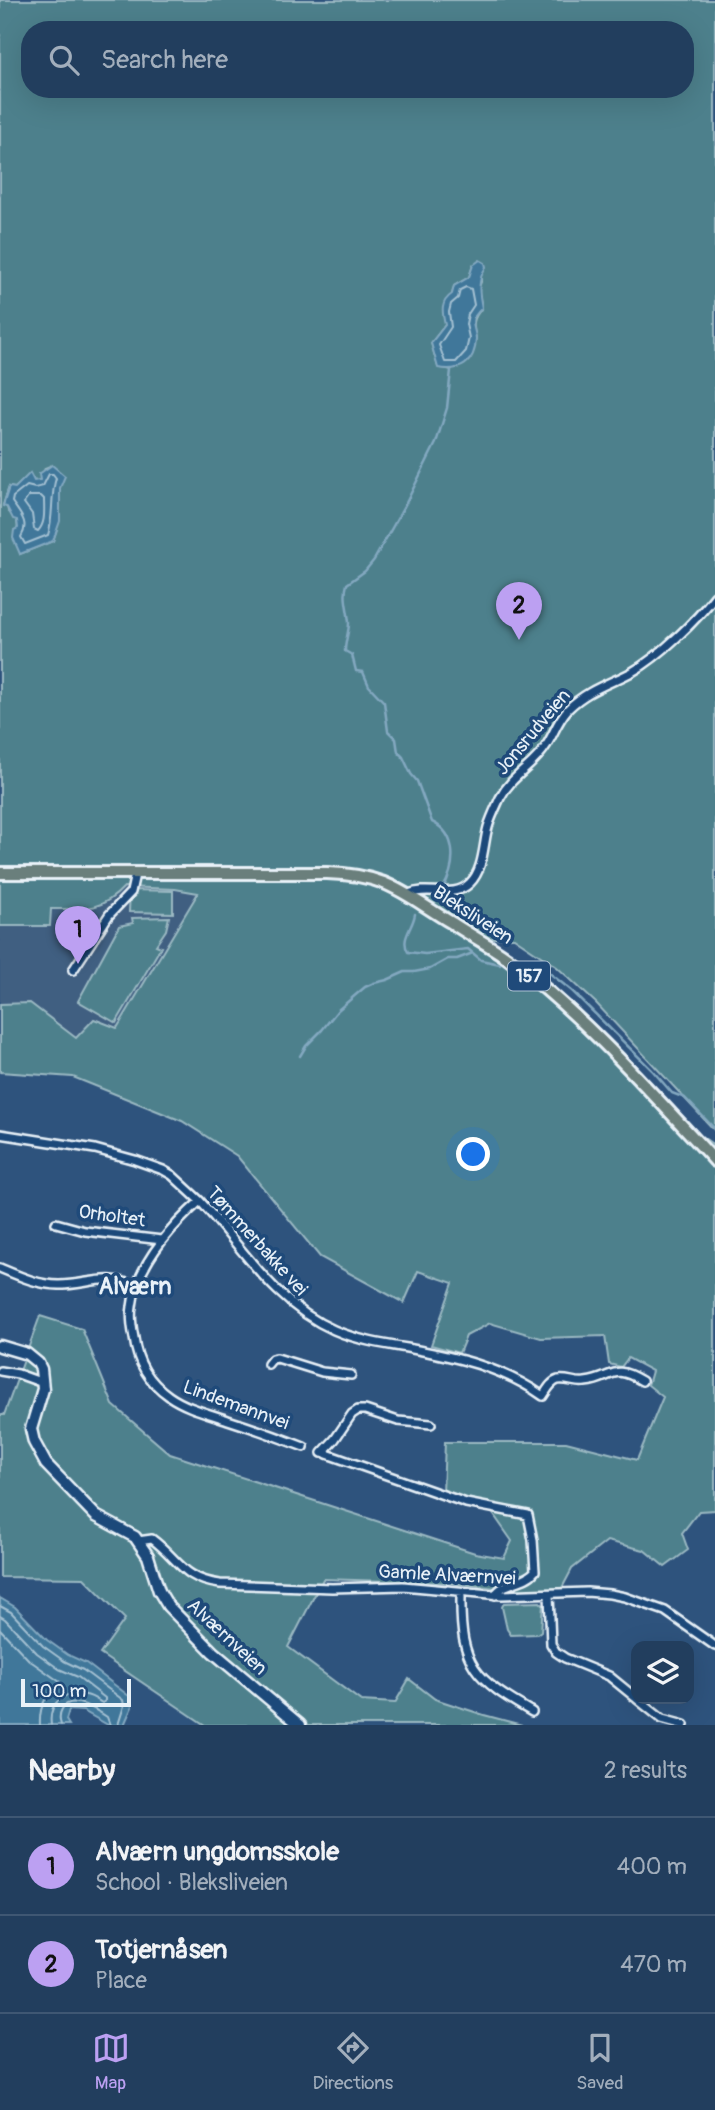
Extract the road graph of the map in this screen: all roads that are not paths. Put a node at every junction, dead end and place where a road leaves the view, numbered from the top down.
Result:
1 (715, 596) edge
2 (0, 873) edge
3 (135, 874) junction
4 (409, 894) junction
5 (73, 970) dead end
6 (0, 1134) edge
7 (715, 1161) edge
8 (200, 1201) junction
9 (56, 1223) dead end
10 (162, 1240) junction
11 (0, 1268) edge
12 (136, 1287) junction
13 (0, 1346) edge
14 (268, 1364) dead end
15 (0, 1371) edge
16 (351, 1375) dead end
17 (642, 1381) dead end
18 (43, 1383) junction
19 (431, 1424) dead end
20 (304, 1447) dead end
21 (138, 1541) junction
22 (549, 1594) junction
23 (495, 1595) junction
24 (461, 1597) dead end
25 (715, 1646) edge
26 (631, 1693) edge
27 (644, 1704) edge
28 (532, 1712) dead end
29 (300, 1725) edge
30 (684, 1725) edge

1 - 4 street, Jonsrudveien
2 - 3 main road, Bleksliveien / 157
3 - 4 main road, Bleksliveien / 157
3 - 5 street
4 - 7 main road, Bleksliveien / 157
6 - 8 street, Tømmerbakke vei
8 - 10 street, Orholtet
8 - 17 street, Tømmerbakke vei
9 - 10 street, Orholtet
10 - 12 street, Orholtet
11 - 12 street
12 - 20 street, Lindemannvei
13 - 18 main road
14 - 16 street
15 - 18 street
18 - 21 main road
19 - 23 street
21 - 23 street, Gamle Alværnvei
21 - 29 main road, Alværnveien
22 - 23 street, Gamle Alværnvei
22 - 25 street, Gamle Alværnvei
22 - 26 street
24 - 28 street, Gamle Alværnvei
27 - 30 street

